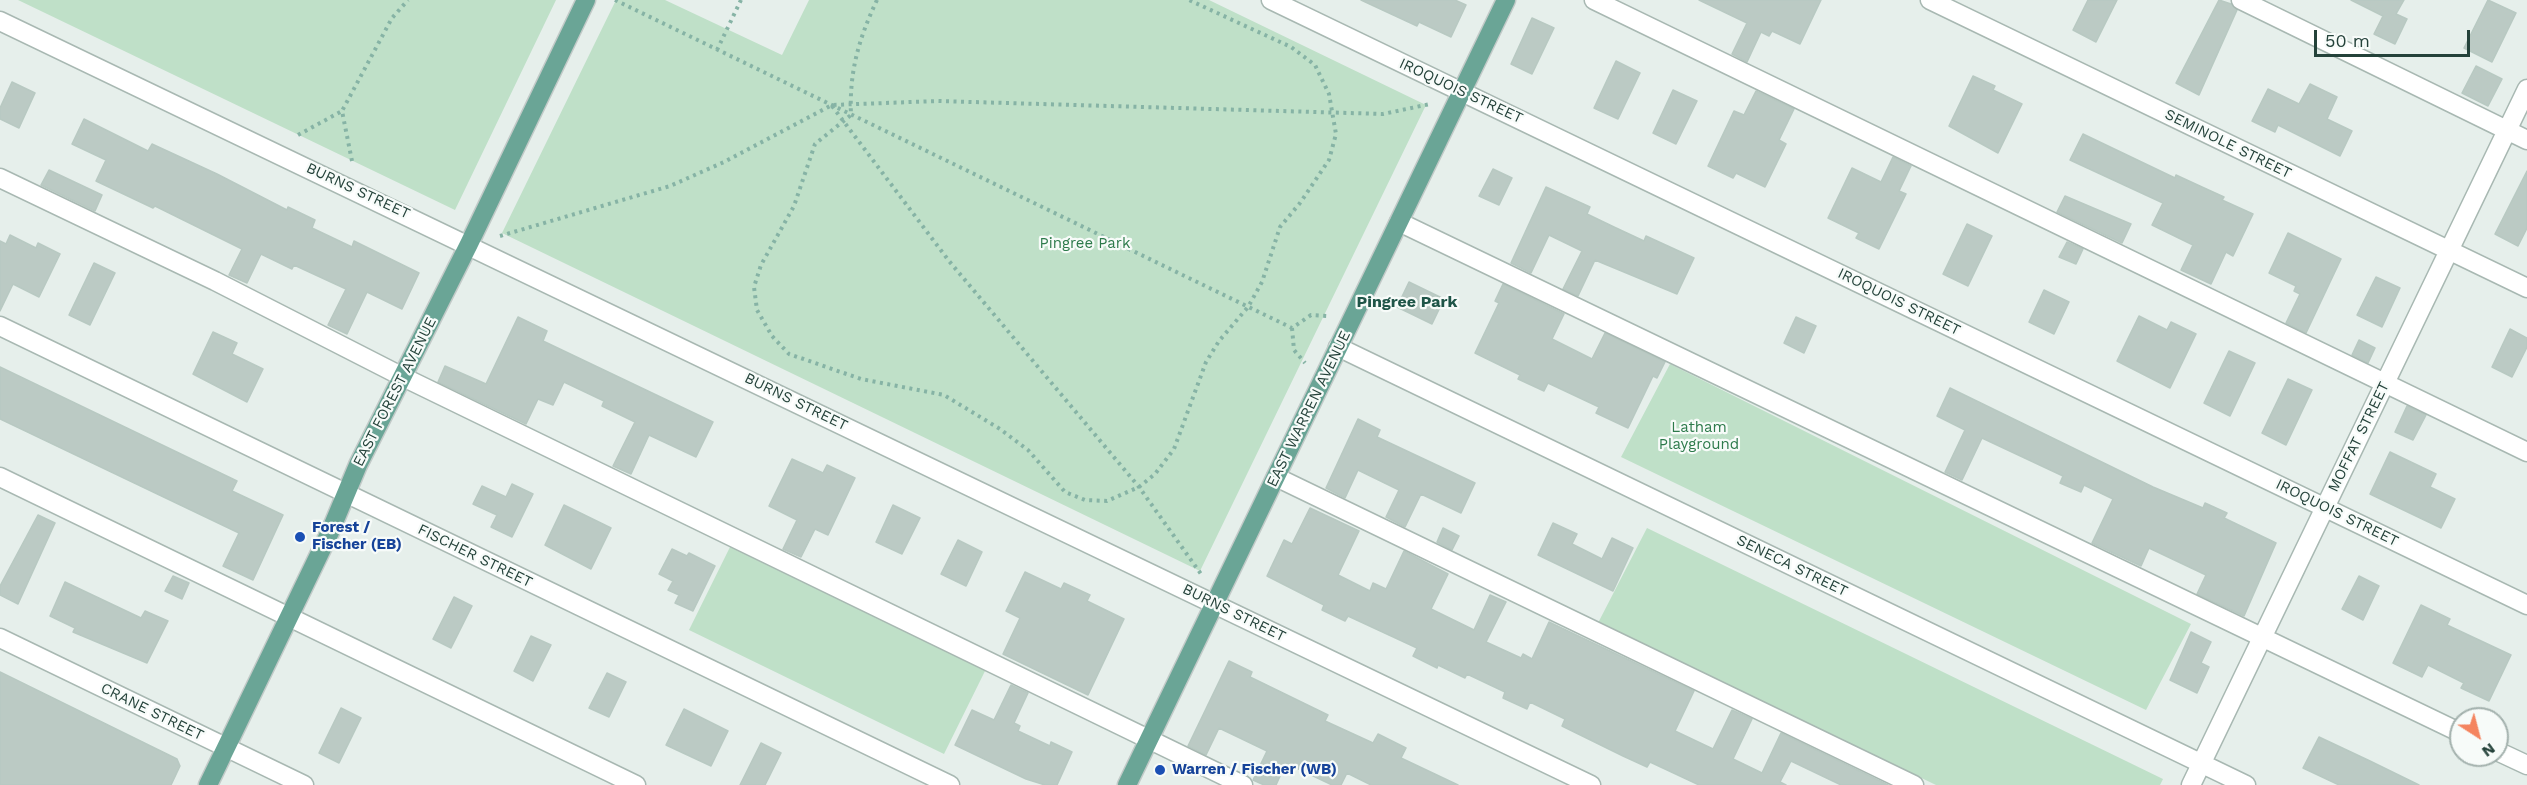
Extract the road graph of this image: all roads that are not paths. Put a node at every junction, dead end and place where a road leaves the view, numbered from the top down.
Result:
1 (586, 0) edge
2 (1271, 0) edge
3 (1506, 0) edge
4 (1594, 0) edge
5 (1930, 0) edge
6 (2241, 0) edge
7 (0, 21) edge
8 (2527, 89) edge
9 (1462, 92) junction
10 (2507, 130) junction
11 (2527, 140) edge
12 (0, 178) edge
13 (1399, 222) junction
14 (469, 244) junction
15 (2450, 251) junction
16 (2527, 288) edge
17 (0, 326) edge
18 (1338, 347) junction
19 (403, 377) junction
20 (2385, 384) junction
21 (2527, 452) edge
22 (0, 477) edge
23 (1276, 477) junction
24 (346, 494) junction
25 (2326, 508) junction
26 (1215, 603) junction
27 (2527, 604) edge
28 (289, 617) junction
29 (0, 638) edge
30 (2263, 638) junction
31 (2449, 727) edge
32 (1149, 740) junction
33 (226, 747) junction
34 (2509, 757) edge
35 (2202, 764) junction
36 (2527, 765) edge
37 (208, 785) edge
38 (304, 785) edge
39 (636, 785) edge
40 (950, 785) edge
41 (1127, 785) edge
42 (1243, 785) edge
43 (1591, 785) edge
44 (1914, 785) edge
45 (2191, 785) edge
46 (2246, 785) edge

1 - 14 main road, EAST FOREST AVENUE
2 - 9 street, IROQUOIS STREET
3 - 9 main road, EAST WARREN AVENUE
4 - 20 street
5 - 15 street, SEMINOLE STREET
6 - 10 street
7 - 14 street, BURNS STREET
8 - 10 street, MOFFAT STREET
9 - 13 main road, EAST WARREN AVENUE
9 - 25 street, IROQUOIS STREET
10 - 11 street
10 - 15 street, MOFFAT STREET
12 - 19 street
13 - 18 main road, EAST WARREN AVENUE
13 - 30 street
14 - 19 main road, EAST FOREST AVENUE
14 - 26 street, BURNS STREET
15 - 16 street, SEMINOLE STREET
15 - 20 street, MOFFAT STREET
17 - 24 street, FISCHER STREET
18 - 23 main road, EAST WARREN AVENUE
18 - 35 street, SENECA STREET
19 - 24 main road, EAST FOREST AVENUE
19 - 32 street
20 - 21 street
20 - 25 street, MOFFAT STREET
22 - 28 street
23 - 26 main road, EAST WARREN AVENUE
23 - 44 street
24 - 28 main road, EAST FOREST AVENUE
24 - 40 street, FISCHER STREET
25 - 27 street, IROQUOIS STREET
25 - 30 street, MOFFAT STREET
26 - 32 main road, EAST WARREN AVENUE
26 - 43 street, BURNS STREET
28 - 33 main road, EAST FOREST AVENUE
28 - 39 street
29 - 33 street, CRANE STREET
30 - 31 street
30 - 35 street, MOFFAT STREET
32 - 41 main road, EAST WARREN AVENUE
32 - 42 street
33 - 37 main road, EAST FOREST AVENUE
33 - 38 street, CRANE STREET
34 - 36 street
35 - 45 street, MOFFAT STREET
35 - 46 street, SENECA STREET

